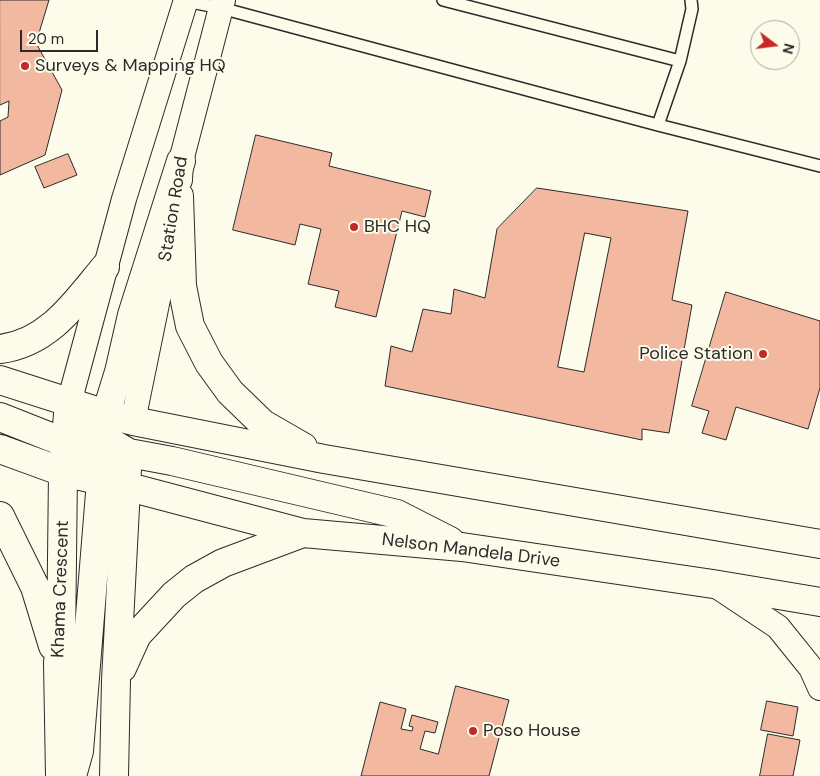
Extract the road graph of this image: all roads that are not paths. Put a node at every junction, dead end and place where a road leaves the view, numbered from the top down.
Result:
1 (186, 0) edge
2 (446, 0) edge
3 (691, 0) edge
4 (222, 4) edge
5 (680, 61) junction
6 (658, 125) junction
7 (180, 160) junction
8 (820, 166) edge
9 (179, 196) junction
10 (106, 267) junction
11 (0, 349) edge
12 (0, 380) edge
13 (69, 403) junction
14 (0, 417) edge
15 (133, 421) junction
16 (0, 449) edge
17 (104, 452) junction
18 (324, 459) junction
19 (64, 472) junction
20 (0, 516) edge
21 (304, 533) junction
22 (820, 544) edge
23 (462, 547) junction
24 (713, 584) junction
25 (820, 602) edge
26 (58, 662) junction
27 (116, 680) junction
28 (820, 688) edge
29 (60, 776) edge
30 (72, 776) edge
31 (114, 776) edge

1 - 4 lane
1 - 10 street
2 - 5 lane
3 - 5 lane
4 - 6 lane
4 - 7 street, Station Road
5 - 6 lane
6 - 8 lane
7 - 9 street, Station Road
7 - 17 main road
9 - 15 street, Station Road
9 - 18 main road
10 - 11 main road
10 - 13 street
12 - 13 main road
13 - 17 main road
14 - 17 main road
15 - 17 main road, Khama Crescent
15 - 18 main road
16 - 19 main road
17 - 19 main road
17 - 19 main road, Khama Crescent
17 - 21 main road, Nelson Mandela Drive
17 - 23 main road
17 - 27 main road, Khama Crescent
17 - 30 main road
18 - 22 main road
19 - 26 main road, Khama Crescent
20 - 26 main road
21 - 23 main road, Nelson Mandela Drive
21 - 27 main road
23 - 24 main road, Nelson Mandela Drive
24 - 25 main road, Nelson Mandela Drive
24 - 28 street
26 - 29 main road, Khama Crescent
27 - 31 main road, Khama Crescent

